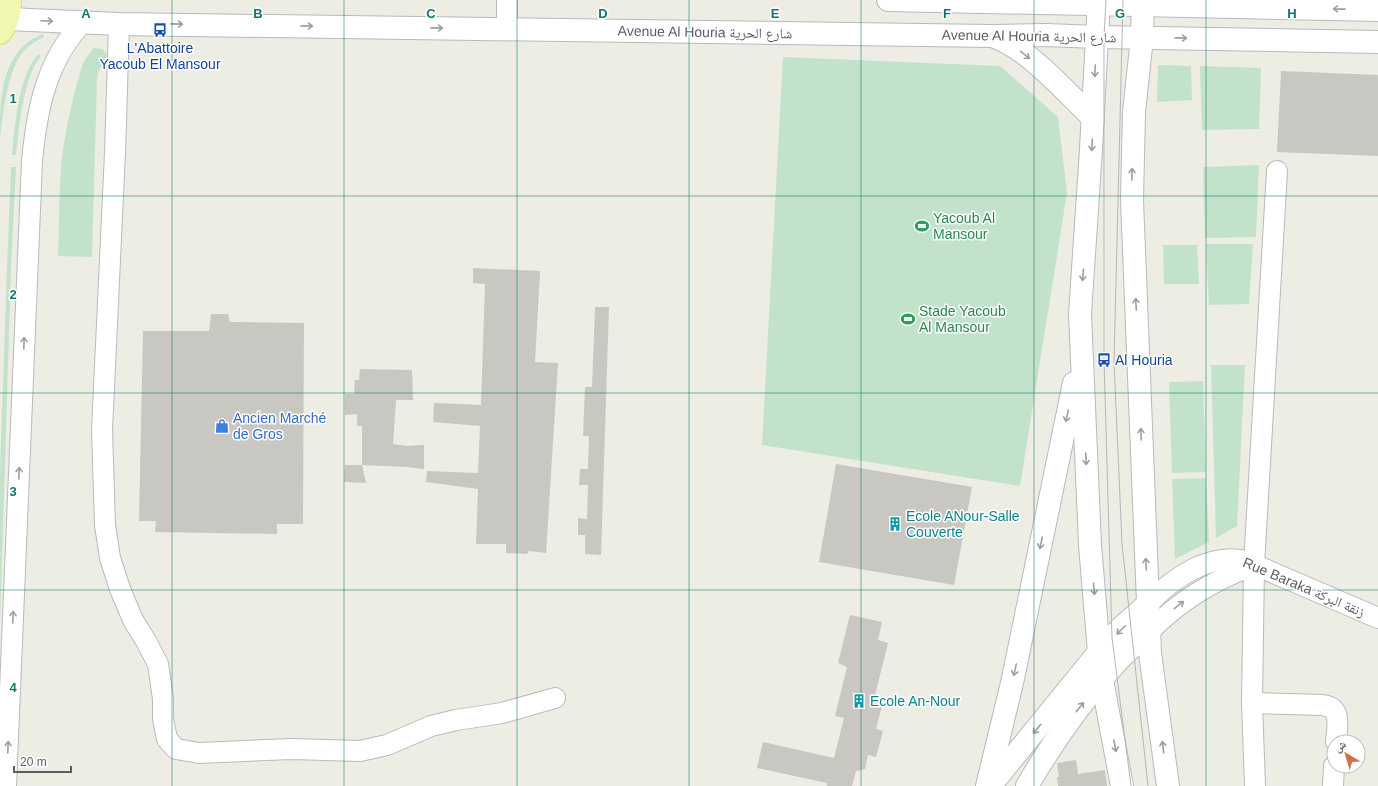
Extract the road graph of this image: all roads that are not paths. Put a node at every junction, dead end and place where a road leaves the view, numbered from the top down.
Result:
1 (507, 0) edge
2 (888, 0) edge
3 (1099, 2) edge
4 (1143, 3) edge
5 (1254, 4) edge
6 (1378, 10) edge
7 (6, 17) edge
8 (84, 22) junction
9 (119, 24) junction
10 (507, 28) junction
11 (992, 36) junction
12 (1097, 37) junction
13 (1142, 38) junction
14 (1378, 42) edge
15 (1093, 120) junction
16 (1277, 172) dead end
17 (1081, 350) junction
18 (1254, 565) junction
19 (1149, 603) junction
20 (1378, 618) edge
21 (1150, 631) junction
22 (1099, 652) junction
23 (1102, 680) junction
24 (555, 698) dead end
25 (1252, 703) junction
26 (1337, 734) edge
27 (1334, 774) edge
28 (6, 786) edge
29 (987, 786) edge
30 (990, 786) edge
31 (1027, 786) edge
32 (1122, 786) edge
33 (1168, 786) edge
34 (1255, 786) edge
35 (1333, 786) edge

1 - 10 street
2 - 3 main road
3 - 4 main road
3 - 12 main road
4 - 5 main road
4 - 13 main road
6 -> 5 main road
7 -> 8 main road, Avenue Al Houria شارع الحرية
8 - 9 main road, Avenue Al Houria شارع الحرية
28 -> 8 street
9 -> 10 main road, Avenue Al Houria شارع الحرية
9 - 24 street
10 - 11 main road, Avenue Al Houria شارع الحرية
11 - 12 main road, Avenue Al Houria شارع الحرية
11 -> 15 main road
12 - 13 main road, Avenue Al Houria شارع الحرية
12 -> 15 main road
13 -> 14 main road, Avenue Al Houria شارع الحرية
19 -> 13 main road
15 -> 17 main road
16 - 18 street
17 -> 22 main road
17 -> 29 main road
18 - 19 street, Rue Baraka زنقة البركة
18 - 20 street, Rue Baraka زنقة البركة
21 -> 18 street
18 - 25 street
19 - 21 main road
19 -> 22 main road
21 - 23 main road
33 -> 21 main road
22 - 23 main road
22 -> 30 main road
31 -> 23 main road
23 -> 32 main road
25 - 26 street
25 - 34 street
27 - 35 street

